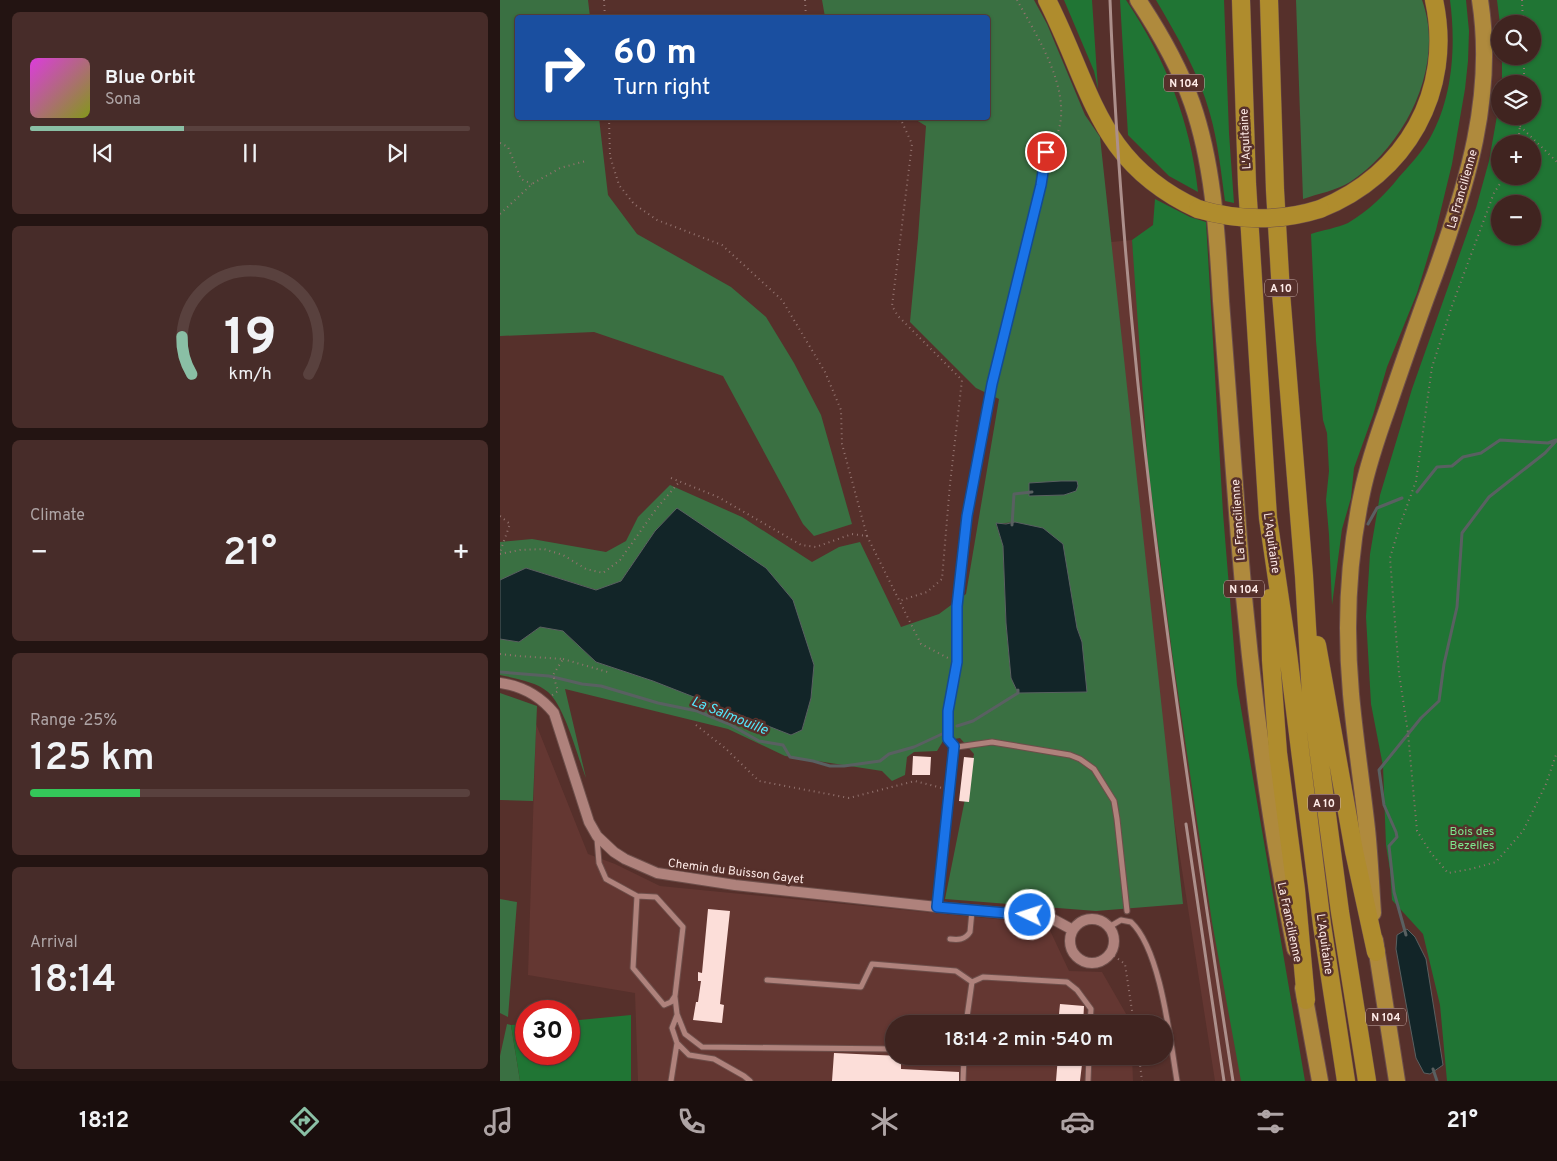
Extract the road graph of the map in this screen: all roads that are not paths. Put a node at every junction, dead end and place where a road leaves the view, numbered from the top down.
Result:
1 (1047, 0) edge
2 (1138, 0) edge
3 (1241, 0) edge
4 (1270, 0) edge
5 (1434, 0) edge
6 (1480, 0) edge
7 (1046, 152) road end
8 (1268, 518) junction
9 (1304, 576) junction
10 (500, 683) edge
11 (954, 746) junction
12 (597, 836) junction
13 (638, 896) junction
14 (937, 907) junction
15 (972, 911) junction
16 (1127, 911) dead end
17 (1109, 927) junction
18 (1073, 930) junction
19 (950, 939) dead end
20 (1376, 952) junction
21 (767, 980) dead end
22 (972, 982) junction
23 (675, 996) junction
24 (1306, 1000) junction
25 (677, 1014) junction
26 (967, 1015) edge
27 (1091, 1015) edge
28 (677, 1043) junction
29 (885, 1049) edge
30 (964, 1065) edge
31 (1089, 1065) edge
32 (671, 1081) edge
33 (750, 1081) edge
34 (963, 1081) edge
35 (1088, 1081) edge
36 (1177, 1081) edge
37 (1320, 1081) edge
38 (1346, 1081) edge
39 (1367, 1081) edge
40 (1397, 1081) edge

1 - 5 highway, bridge
2 - 24 highway, La Francilienne / N 104
3 - 8 highway, L'Aquitaine / A 10
4 - 9 highway, L'Aquitaine / A 10
6 - 20 highway, La Francilienne / N 104
7 - 11 lane
8 - 24 highway
8 - 38 highway, L'Aquitaine / A 10
9 - 20 highway
9 - 39 highway, L'Aquitaine / A 10
10 - 12 street, Chemin du Buisson Gayet
11 - 14 lane
11 - 16 lane
12 - 13 lane
12 - 14 street, Chemin du Buisson Gayet
13 - 23 lane
13 - 23 lane
14 - 15 street, Chemin du Buisson Gayet
15 - 18 street, Chemin du Buisson Gayet
15 - 19 lane
17 - 18 street
17 - 18 street
17 - 36 lane
20 - 40 highway, La Francilienne / N 104
21 - 22 lane
22 - 26 lane
22 - 27 lane
23 - 25 lane
24 - 37 highway, La Francilienne / N 104
25 - 28 lane
25 - 29 lane
28 - 32 lane
28 - 33 lane
30 - 34 lane
31 - 35 lane

